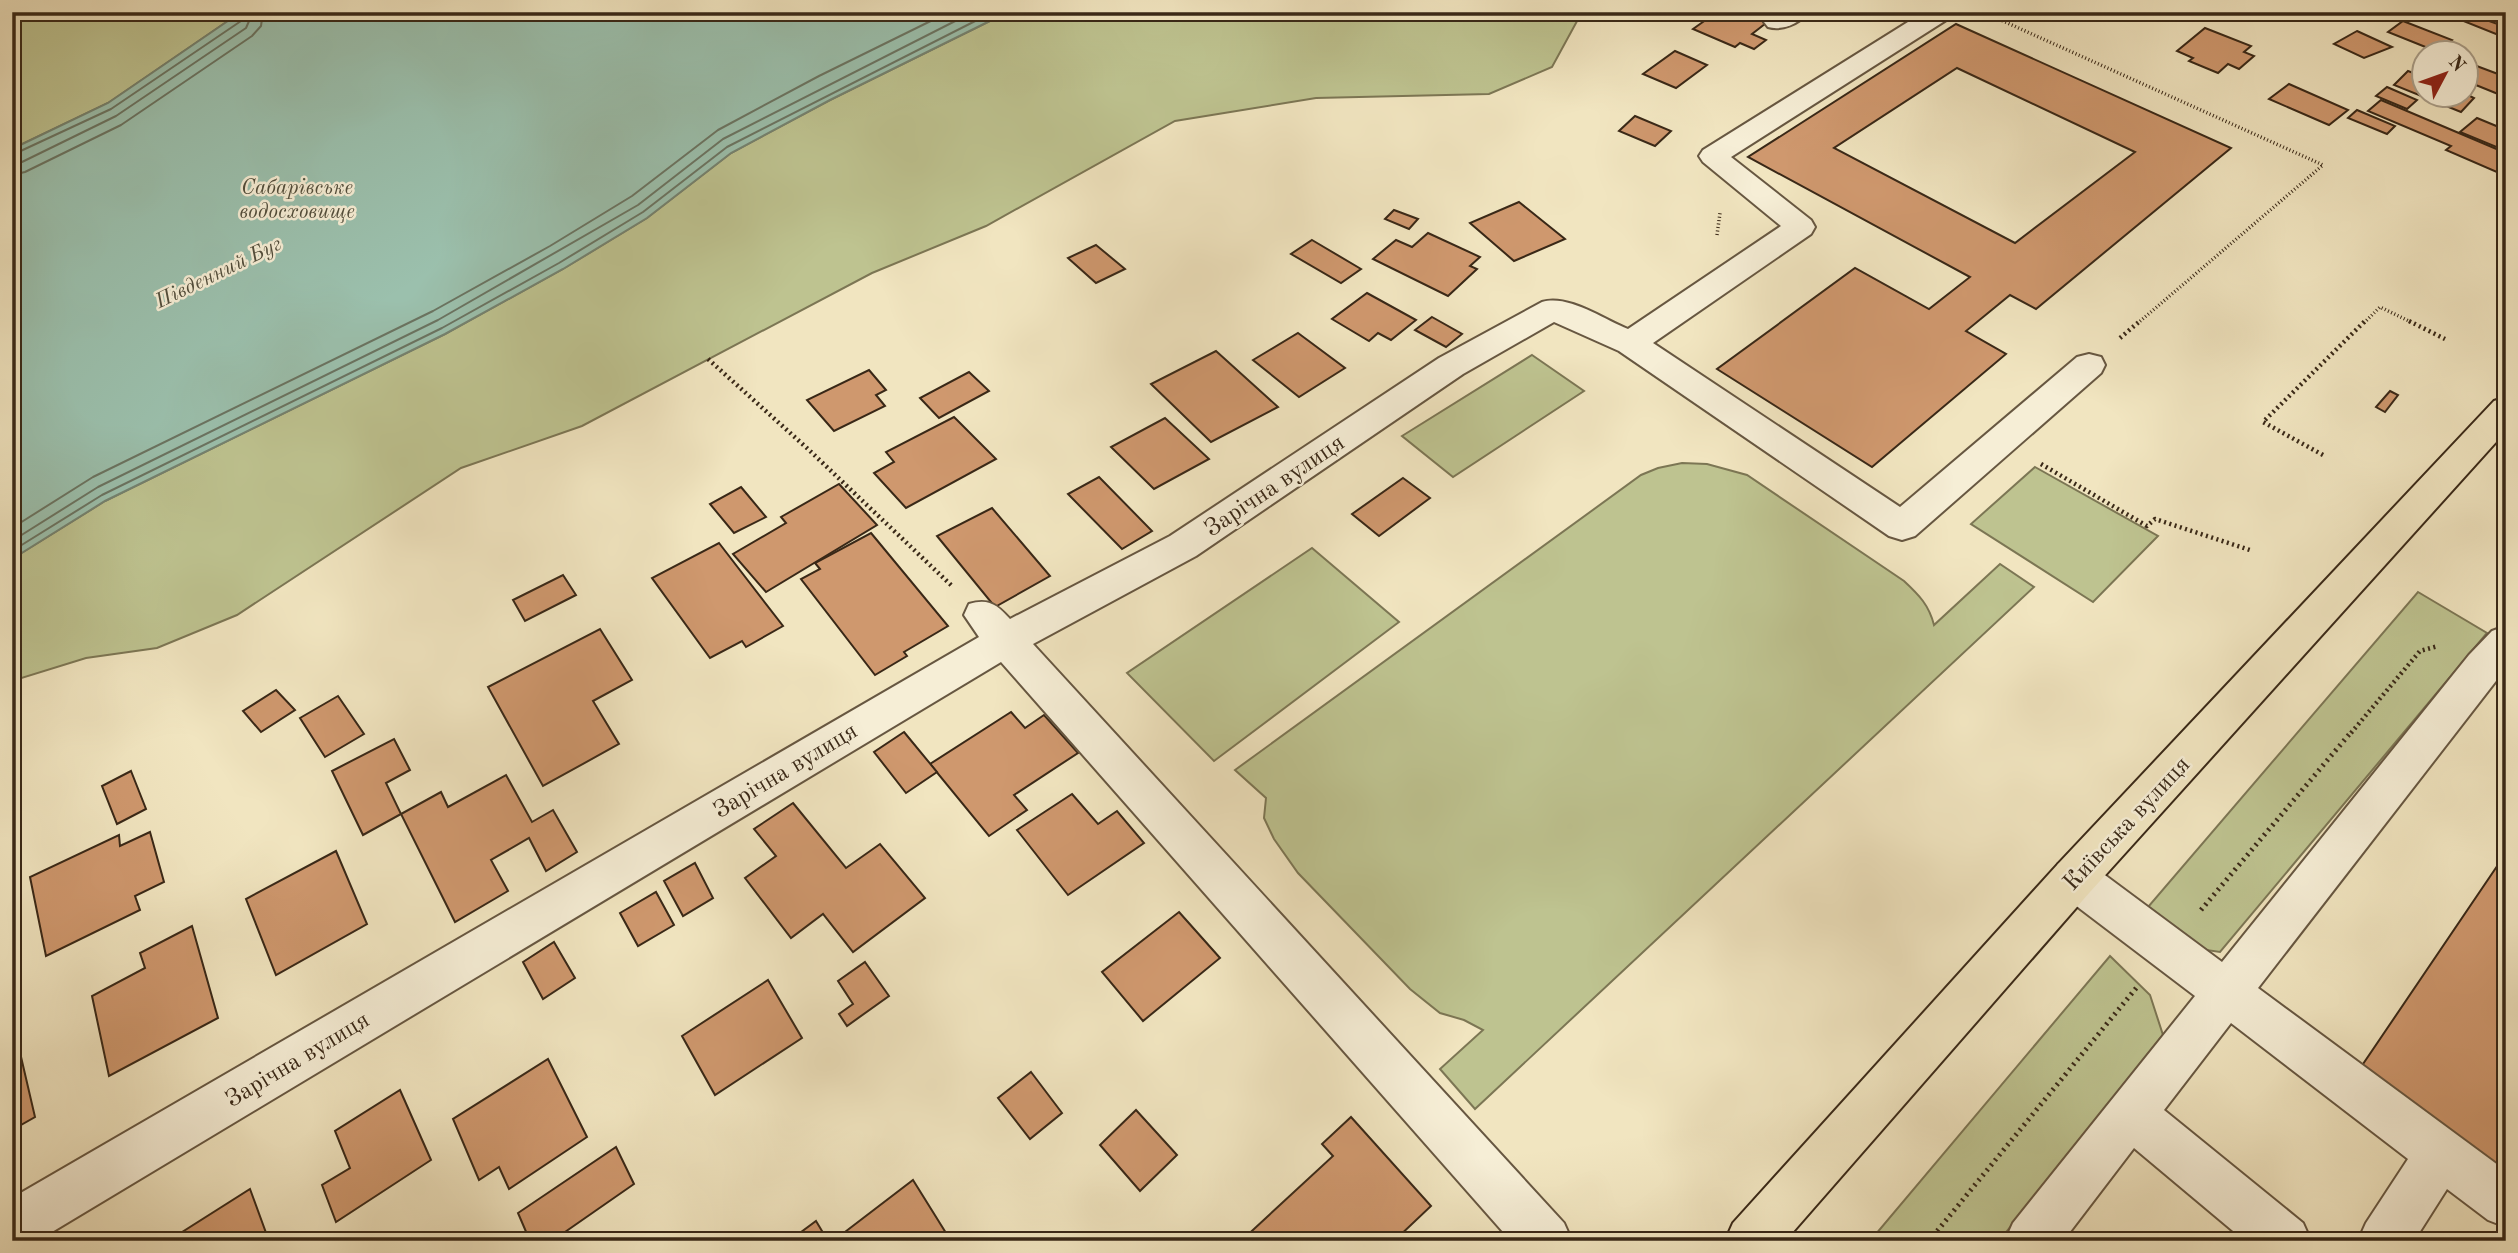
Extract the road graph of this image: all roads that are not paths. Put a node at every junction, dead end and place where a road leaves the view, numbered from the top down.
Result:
1 (1941, 12) edge
2 (1630, 343) junction
3 (2089, 365) road end
4 (2506, 409) edge
5 (994, 628) junction
6 (2506, 642) edge
7 (2074, 878) junction
8 (2227, 991) junction
9 (2130, 1113) junction
10 (2441, 1154) junction
11 (2506, 1202) edge
12 (12, 1227) edge
13 (1546, 1241) edge
14 (1751, 1241) edge
15 (2031, 1241) edge
16 (2285, 1241) edge
17 (2384, 1241) edge

1 - 2 street
2 - 3 street
2 - 5 street, Зарічна вулиця
4 - 7 main road, Київська вулиця
5 - 12 street, Зарічна вулиця
5 - 13 street
6 - 8 street
7 - 8 street
7 - 14 main road, Київська вулиця
8 - 9 street
8 - 10 street
9 - 15 street
9 - 16 street
10 - 11 street
10 - 17 street

